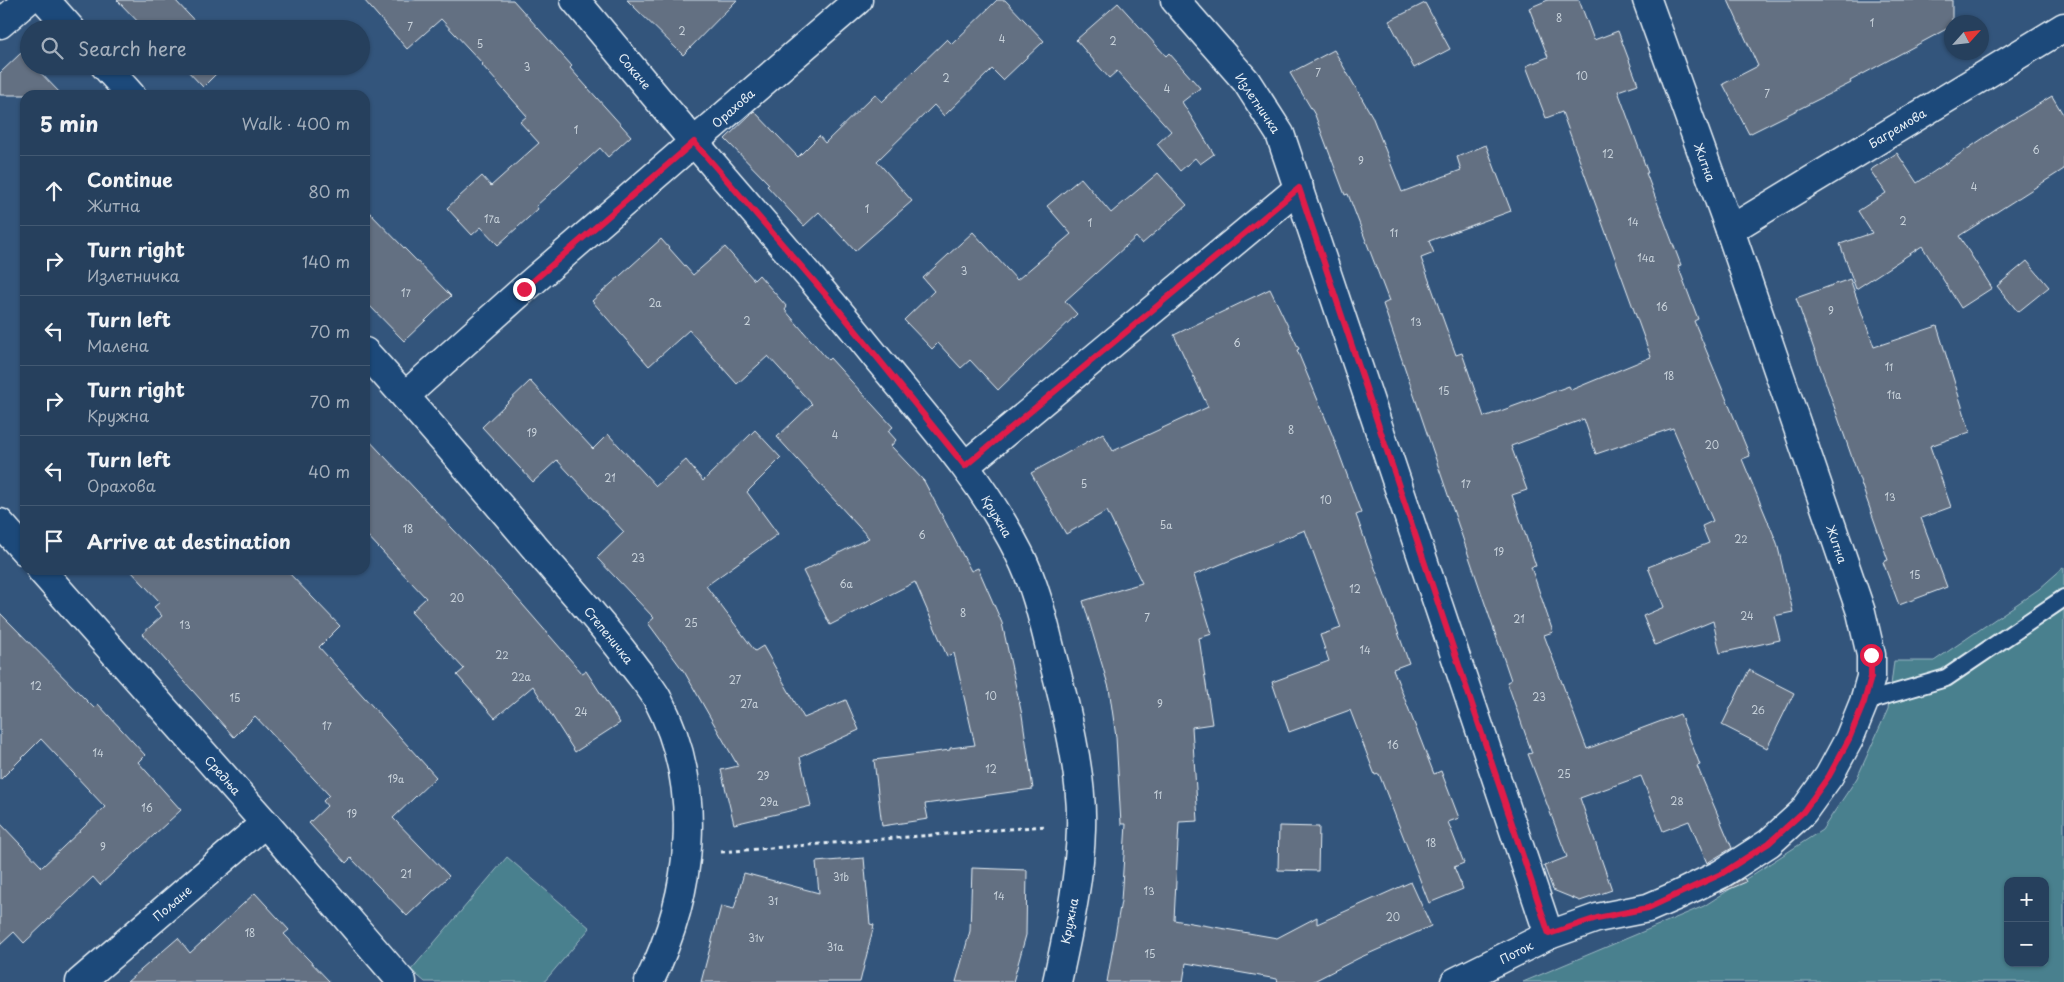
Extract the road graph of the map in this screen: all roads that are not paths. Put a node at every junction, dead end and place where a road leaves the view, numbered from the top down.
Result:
1 (28, 0) edge
2 (45, 0) edge
3 (575, 0) edge
4 (858, 0) edge
5 (1175, 0) edge
6 (1646, 0) edge
7 (63, 20) edge
8 (0, 24) edge
9 (2064, 27) edge
10 (113, 75) edge
11 (127, 90) edge
12 (694, 142) junction
13 (1299, 188) junction
14 (1730, 230) junction
15 (370, 358) edge
16 (405, 396) junction
17 (965, 466) junction
18 (2, 530) edge
19 (20, 546) edge
20 (45, 575) edge
21 (2064, 598) edge
22 (1864, 702) junction
23 (265, 823) junction
24 (1549, 934) junction
25 (80, 982) edge
26 (402, 982) edge
27 (649, 982) edge
28 (1057, 982) edge
29 (1455, 982) edge

1 - 8 street
2 - 7 street
3 - 12 street, Сокаче
4 - 12 street, Орахова
5 - 13 street, Излетничка
6 - 14 street, Житна
9 - 14 street, Багремова
10 - 11 street
12 - 16 street, Орахова
12 - 17 street, Кружна
13 - 17 street
13 - 24 street, Излетничка
14 - 22 street, Житна
15 - 16 street, Степеничка
16 - 27 street, Степеничка
17 - 28 street, Кружна
18 - 19 street
20 - 23 street, Средња
21 - 22 lane
22 - 24 street, Житна
23 - 25 street, Пољане
23 - 26 street, Средња
24 - 29 street, Поток

